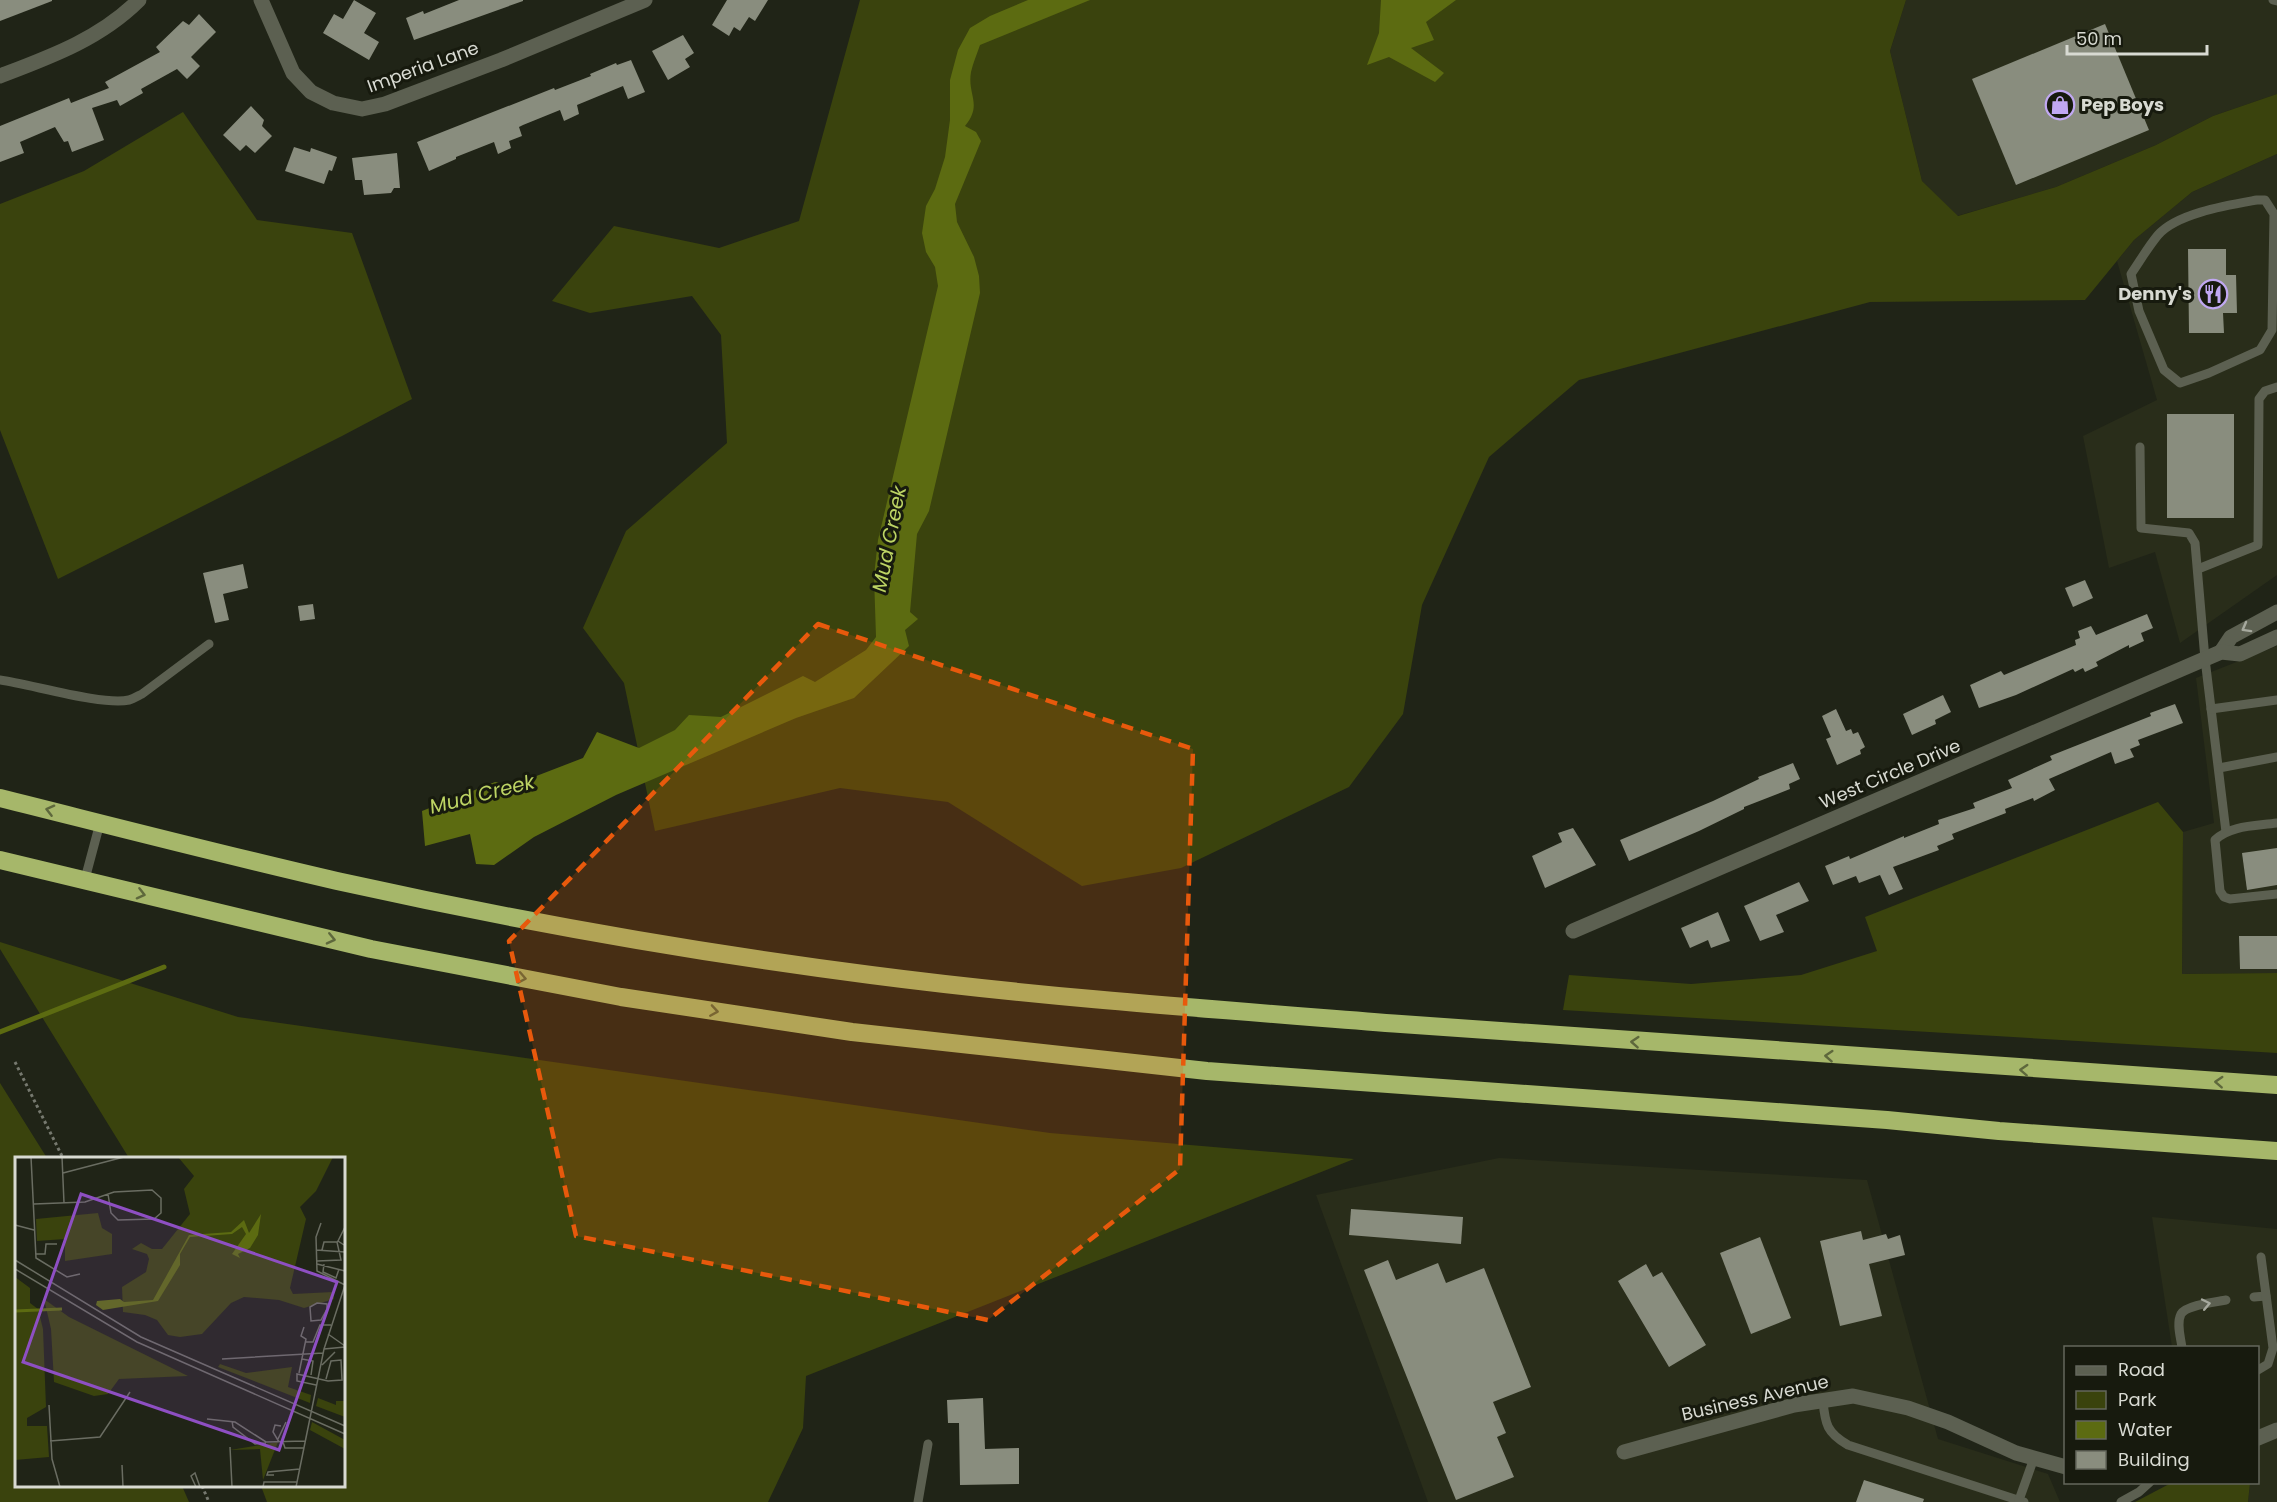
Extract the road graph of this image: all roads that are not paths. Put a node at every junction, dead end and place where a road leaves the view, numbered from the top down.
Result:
1 (139, 0) edge
2 (261, 0) edge
3 (645, 0) edge
4 (0, 76) edge
5 (2276, 244) edge
6 (2276, 262) edge
7 (2277, 387) edge
8 (2140, 447) dead end
9 (2198, 569) junction
10 (2277, 612) edge
11 (2277, 637) edge
12 (209, 644) dead end
13 (2221, 652) junction
14 (2205, 659) junction
15 (0, 680) edge
16 (2277, 700) edge
17 (2211, 709) junction
18 (2277, 757) edge
19 (2218, 768) junction
20 (0, 798) edge
21 (100, 823) junction
22 (2277, 823) edge
23 (2226, 832) junction
24 (0, 860) edge
25 (85, 879) junction
26 (2277, 894) edge
27 (1573, 931) dead end
28 (2277, 1085) edge
29 (2277, 1151) edge
30 (2261, 1257) dead end
31 (2266, 1296) junction
32 (2254, 1297) dead end
33 (2226, 1300) dead end
34 (2182, 1346) edge
35 (2259, 1369) edge
36 (1823, 1401) junction
37 (2277, 1430) edge
38 (2259, 1437) edge
39 (928, 1444) dead end
40 (1624, 1452) dead end
41 (2034, 1458) junction
42 (2064, 1466) edge
43 (2148, 1484) edge
44 (2021, 1501) edge
45 (918, 1502) edge
46 (2121, 1502) edge

1 - 4 street
2 - 3 street, Imperia Lane
5 - 6 lane
5 - 6 lane
7 - 9 lane
8 - 9 lane
9 - 14 lane
10 -> 13 street, West Circle Drive
11 - 13 street, West Circle Drive
12 - 15 lane
13 - 14 street, West Circle Drive
14 - 17 lane
14 - 27 street, West Circle Drive
16 - 17 lane
17 - 19 lane
18 - 19 lane
19 - 23 lane
21 -> 20 highway
21 - 25 lane
28 -> 21 highway
22 - 23 lane
23 - 26 lane
24 - 25 highway
25 -> 29 highway
30 - 31 lane
31 - 32 lane
31 - 35 lane
34 -> 33 lane
36 - 40 street, Business Avenue
36 - 41 street, Business Avenue
36 - 44 lane
37 - 38 street
39 - 45 lane
41 - 42 street, Business Avenue
41 - 44 lane
43 - 46 lane

